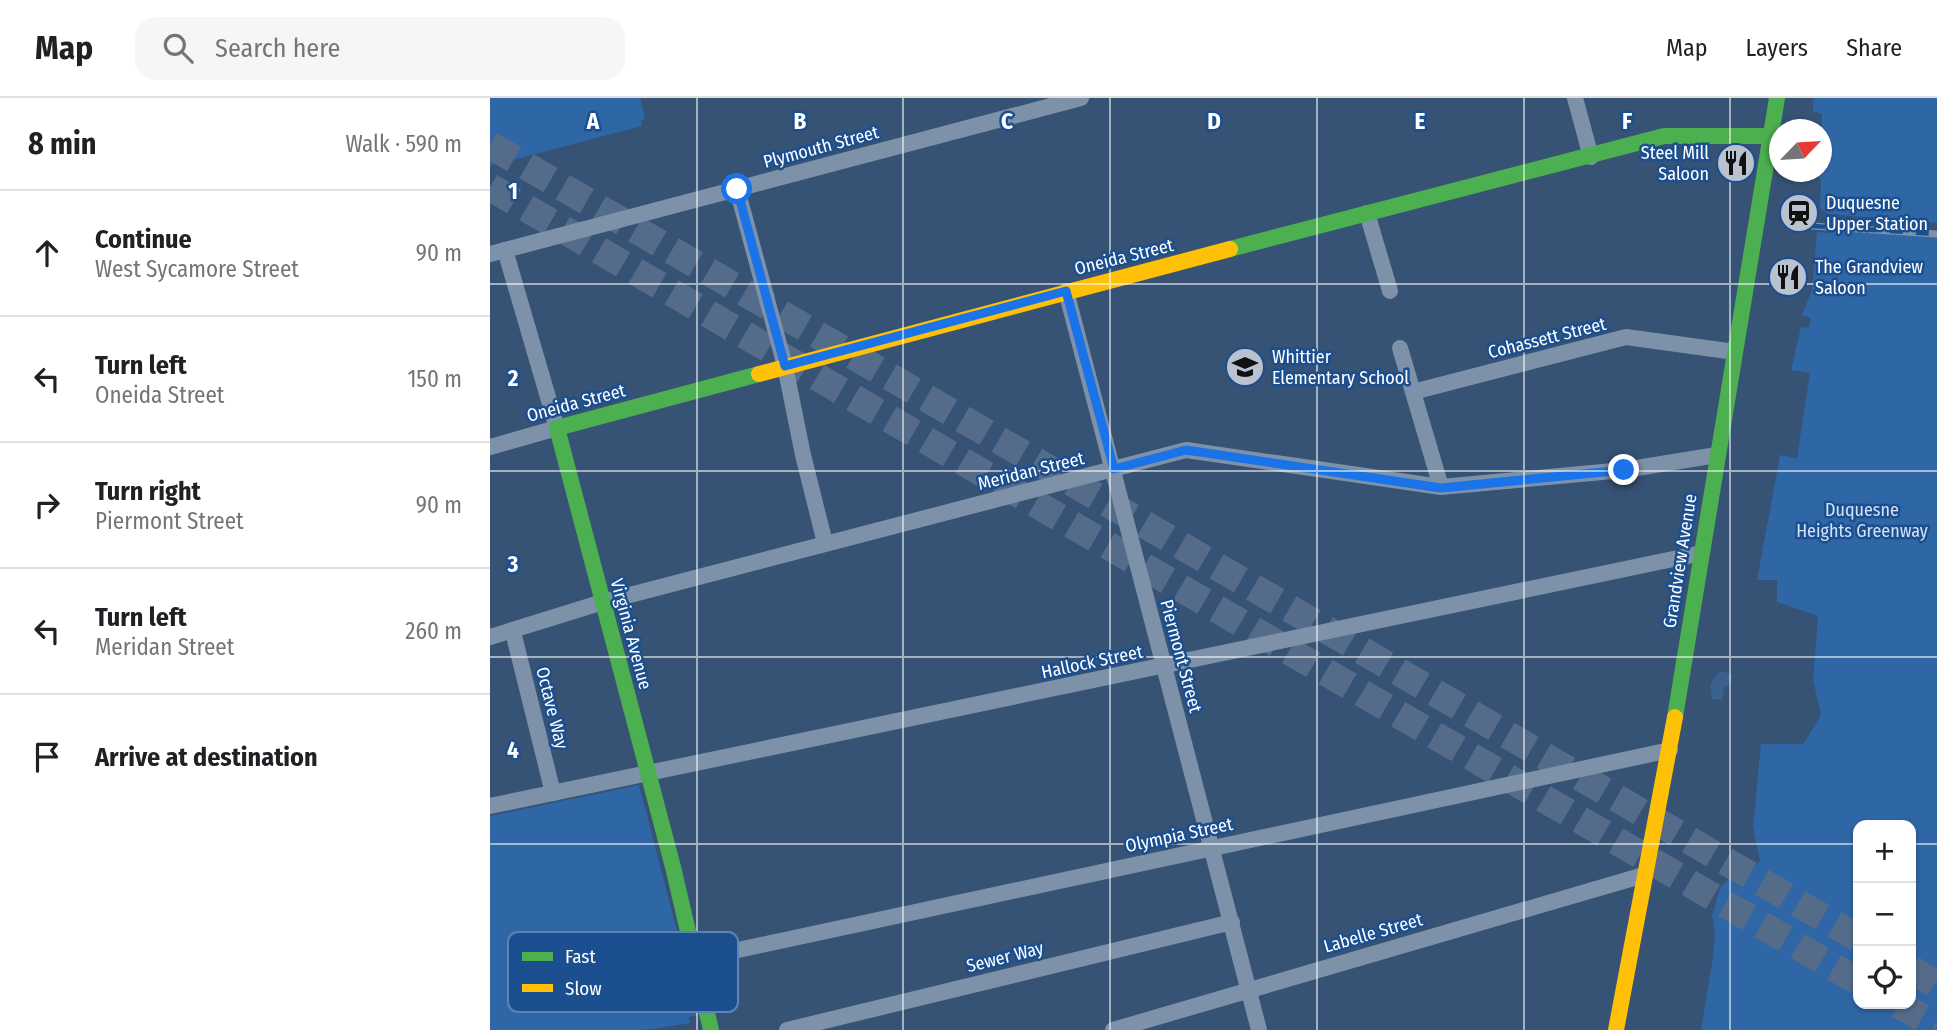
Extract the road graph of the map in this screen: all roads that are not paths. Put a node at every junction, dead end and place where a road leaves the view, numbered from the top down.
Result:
1 (1081, 98) edge
2 (1575, 98) edge
3 (1777, 98) edge
4 (1775, 119) edge
5 (1769, 136) edge
6 (1591, 157) junction
7 (1769, 158) edge
8 (737, 189) junction
9 (1367, 213) junction
10 (498, 252) edge
11 (1066, 291) junction
12 (1390, 291) dead end
13 (1400, 348) dead end
14 (1734, 352) junction
15 (785, 366) junction
16 (1413, 391) junction
17 (557, 428) junction
18 (490, 447) edge
19 (1717, 455) junction
20 (1114, 469) junction
21 (1441, 488) junction
22 (825, 543) junction
23 (1702, 553) junction
24 (603, 602) junction
25 (513, 632) junction
26 (490, 637) edge
27 (1163, 667) junction
28 (1670, 750) junction
29 (649, 774) junction
30 (553, 793) junction
31 (490, 806) edge
32 (1212, 847) junction
33 (1644, 875) junction
34 (1232, 922) junction
35 (689, 932) edge
36 (738, 950) edge
37 (1248, 988) junction
38 (707, 1012) edge
39 (711, 1030) edge
40 (787, 1030) edge
41 (1113, 1030) edge
42 (1259, 1030) edge
43 (1616, 1030) edge

1 - 8 street, Plymouth Street
2 - 6 street
3 - 4 street, Grandview Avenue
5 - 6 street, Oneida Street
6 - 9 street, Oneida Street
7 - 14 street, Grandview Avenue
8 - 10 street, Plymouth Street
8 - 15 street
9 - 11 street, Oneida Street
9 - 12 street
10 - 17 street, Virginia Avenue
11 - 15 street, Oneida Street
11 - 20 street, Piermont Street
13 - 16 street
14 - 16 street, Cohassett Street
14 - 19 street, Grandview Avenue
15 - 17 street, Oneida Street
15 - 22 street
16 - 21 street
17 - 18 street, Oneida Street
17 - 24 street, Virginia Avenue
19 - 21 street, Meridan Street
19 - 23 street, Grandview Avenue
20 - 21 street, Meridan Street
20 - 22 street, Meridan Street
20 - 27 street, Piermont Street
22 - 24 street, Meridan Street
23 - 27 street, Hallock Street
23 - 28 street, Grandview Avenue
24 - 25 street, Meridan Street
24 - 29 street, Virginia Avenue
25 - 26 street, Meridan Street
25 - 30 street, Octave Way
27 - 29 street, Hallock Street
27 - 32 street, Piermont Street
28 - 32 street, Olympia Street
28 - 33 street, Grandview Avenue
29 - 30 street, Hallock Street
29 - 35 street, Virginia Avenue
30 - 31 street, Hallock Street
32 - 34 street, Piermont Street
32 - 36 street, Olympia Street
33 - 37 street, Labelle Street
33 - 43 street, Grandview Avenue
34 - 37 street, Piermont Street
34 - 40 street, Sewer Way
37 - 41 street, Labelle Street
37 - 42 street, Piermont Street
38 - 39 street, Virginia Avenue

